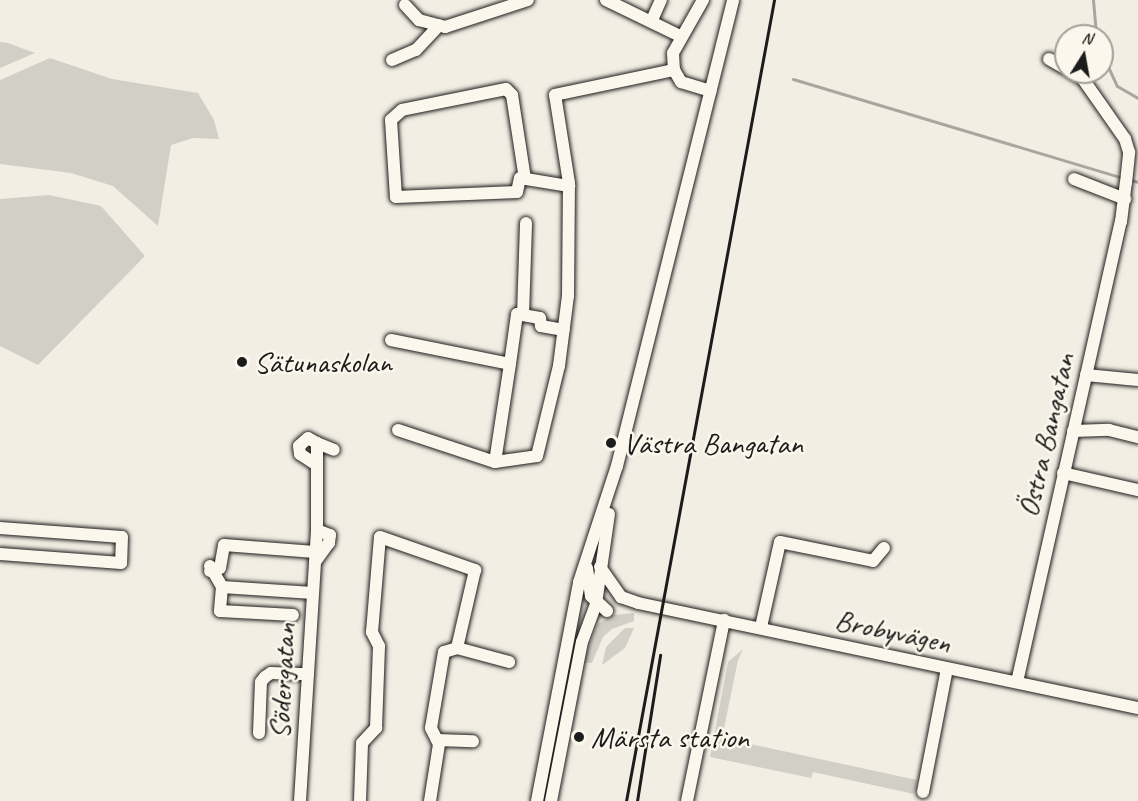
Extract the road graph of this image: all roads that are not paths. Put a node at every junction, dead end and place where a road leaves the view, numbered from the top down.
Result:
1 (528, 0) edge
2 (606, 0) edge
3 (661, 0) edge
4 (703, 0) edge
5 (733, 0) edge
6 (405, 5) dead end
7 (652, 20) junction
8 (439, 25) junction
9 (680, 36) junction
10 (1049, 59) dead end
11 (392, 60) dead end
12 (1054, 62) edge
13 (674, 70) junction
14 (1086, 84) edge
15 (711, 91) junction
16 (1074, 178) dead end
17 (525, 179) junction
18 (569, 186) junction
19 (1125, 199) junction
20 (526, 224) dead end
21 (523, 315) junction
22 (564, 330) junction
23 (391, 340) dead end
24 (510, 364) junction
25 (1086, 375) junction
26 (1138, 380) edge
27 (398, 430) dead end
28 (1073, 431) junction
29 (1138, 437) edge
30 (317, 443) junction
31 (334, 450) dead end
32 (495, 462) junction
33 (317, 465) junction
34 (617, 466) junction
35 (1063, 473) junction
36 (1138, 490) edge
37 (0, 528) edge
38 (884, 548) dead end
39 (0, 554) edge
40 (315, 558) junction
41 (587, 563) junction
42 (600, 567) junction
43 (222, 587) junction
44 (313, 592) junction
45 (621, 597) junction
46 (638, 603) junction
47 (596, 604) junction
48 (607, 611) junction
49 (293, 615) dead end
50 (724, 620) junction
51 (590, 621) junction
52 (760, 627) junction
53 (568, 647) junction
54 (457, 648) junction
55 (509, 662) dead end
56 (947, 669) junction
57 (308, 674) junction
58 (1017, 682) junction
59 (1138, 708) edge
60 (259, 733) dead end
61 (437, 740) junction
62 (473, 741) dead end
63 (924, 792) dead end
64 (300, 801) edge
65 (360, 801) edge
66 (430, 801) edge
67 (537, 801) edge
68 (551, 801) edge
69 (687, 801) edge

1 - 8 street
2 - 7 street
3 - 7 street
4 - 9 street
5 - 15 street
6 - 8 street
7 - 9 street
8 - 11 street
9 - 13 street
10 - 12 street
13 - 15 street
13 - 18 street
14 - 19 street, Östra Bangatan
15 - 34 street
16 - 19 street
17 - 17 street
17 - 18 street
18 - 22 street
19 - 25 street, Östra Bangatan
20 - 21 street
21 - 22 street
21 - 24 street
22 - 32 street
23 - 24 street
24 - 32 street
25 - 26 street
25 - 28 street, Östra Bangatan
27 - 32 street
28 - 29 street
28 - 35 street, Östra Bangatan
30 - 31 street
30 - 33 street, Södergatan
30 - 33 street
33 - 40 street, Södergatan
34 - 41 street
34 - 42 street
35 - 36 street
35 - 58 street, Östra Bangatan
37 - 39 street
38 - 52 street
40 - 43 street
40 - 44 street, Södergatan
41 - 47 street
41 - 53 street
42 - 45 street
42 - 47 street
43 - 44 street
43 - 49 street
44 - 57 street, Södergatan
45 - 46 street, Brobyvägen
45 - 47 street
46 - 48 street, Brobyvägen
46 - 50 street, Brobyvägen
47 - 48 street
47 - 51 street
47 - 53 street
48 - 51 street, Brobyvägen
50 - 52 street, Brobyvägen
50 - 69 street
51 - 68 street
52 - 56 street, Brobyvägen
53 - 67 street
54 - 55 street
54 - 61 street
54 - 65 street
56 - 58 street, Brobyvägen
56 - 63 street
57 - 60 street
57 - 64 street, Södergatan
58 - 59 street, Brobyvägen
61 - 62 street
61 - 66 street

